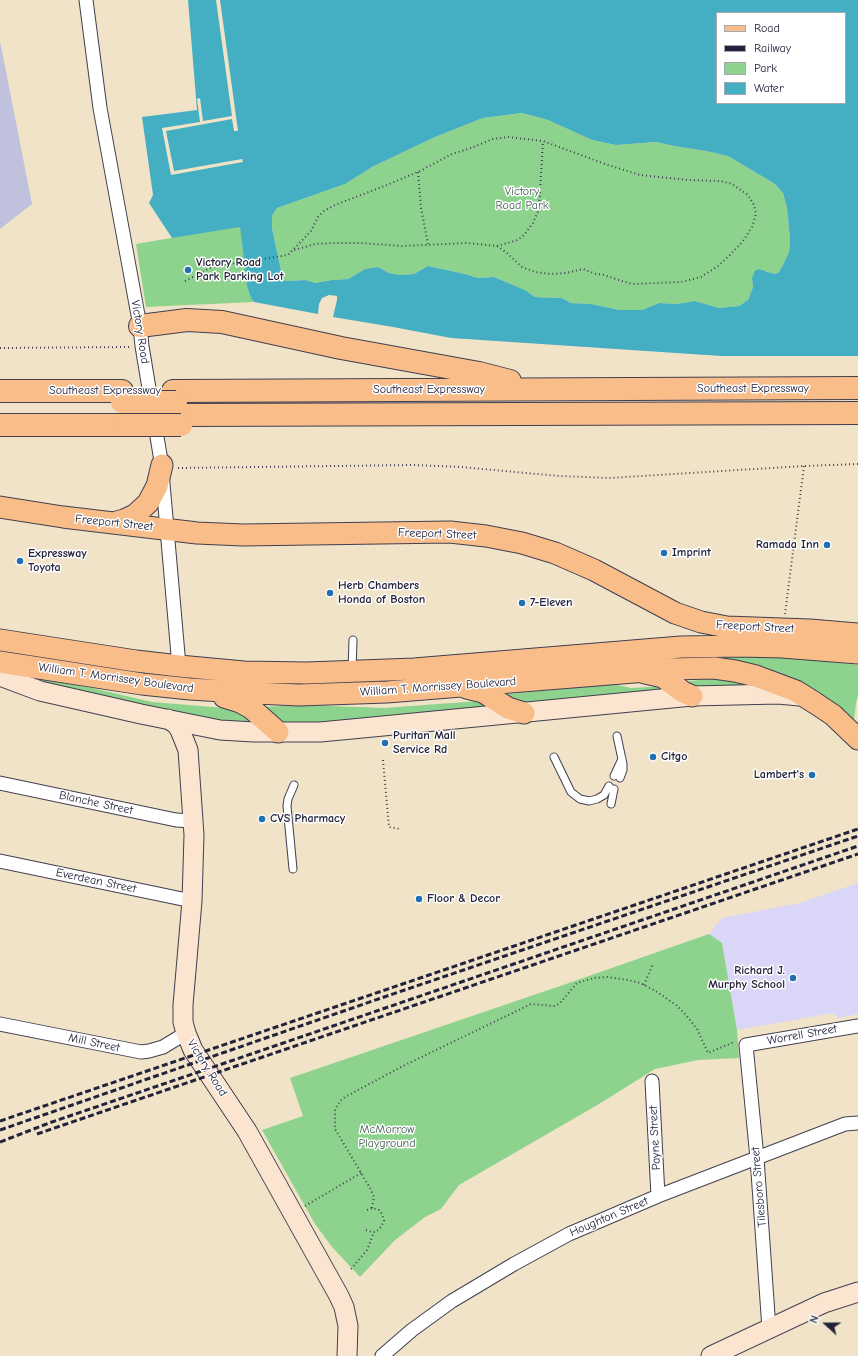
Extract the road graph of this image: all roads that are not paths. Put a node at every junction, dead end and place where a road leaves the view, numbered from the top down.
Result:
1 (86, 0) edge
2 (140, 326) junction
3 (858, 388) edge
4 (541, 389) junction
5 (0, 391) edge
6 (858, 400) edge
7 (0, 402) edge
8 (123, 408) junction
9 (178, 408) junction
10 (858, 413) edge
11 (0, 415) edge
12 (858, 423) edge
13 (0, 425) edge
14 (167, 467) junction
15 (0, 507) edge
16 (113, 523) junction
17 (167, 529) junction
18 (688, 618) junction
19 (858, 634) edge
20 (794, 635) junction
21 (0, 640) edge
22 (353, 640) dead end
23 (681, 647) junction
24 (858, 653) edge
25 (0, 662) edge
26 (179, 666) junction
27 (352, 672) junction
28 (627, 672) junction
29 (0, 676) edge
30 (452, 687) junction
31 (190, 689) junction
32 (692, 696) junction
33 (808, 699) junction
34 (524, 713) junction
35 (168, 719) junction
36 (220, 730) junction
37 (278, 732) junction
38 (617, 736) dead end
39 (858, 739) edge
40 (188, 750) junction
41 (554, 757) dead end
42 (617, 777) dead end
43 (0, 783) edge
44 (294, 785) dead end
45 (611, 804) dead end
46 (193, 821) junction
47 (0, 861) edge
48 (293, 870) dead end
49 (192, 901) junction
50 (0, 1024) edge
51 (858, 1026) edge
52 (186, 1034) junction
53 (741, 1043) joint
54 (652, 1081) dead end
55 (858, 1123) edge
56 (757, 1158) junction
57 (658, 1196) junction
58 (858, 1292) edge
59 (769, 1328) junction
60 (347, 1356) edge
61 (382, 1356) edge
62 (711, 1356) edge

1 - 2 street, Victory Road
2 - 4 highway
2 - 14 street, Victory Road
3 - 4 highway, Southeast Expressway
4 - 9 highway, Southeast Expressway
5 - 8 highway, Southeast Expressway
6 - 9 highway
7 - 8 highway
8 - 9 highway, Southeast Expressway, bridge
8 - 9 highway, Southeast Expressway
8 - 11 highway
8 - 13 highway, Southeast Expressway
9 - 10 highway
9 - 12 highway, Southeast Expressway
14 - 16 main road
14 - 17 street, Victory Road
15 - 16 main road, Freeport Street
16 - 17 main road, Freeport Street
17 - 18 main road, Freeport Street
17 - 26 street, Victory Road
18 - 20 main road, Freeport Street
18 - 23 main road
19 - 20 main road, Freeport Street
20 - 23 main road, William T. Morrissey Boulevard
20 - 24 main road, William T. Morrissey Boulevard
21 - 26 main road, William T. Morrissey Boulevard
22 - 27 lane
23 - 27 main road, William T. Morrissey Boulevard
25 - 31 main road, William T. Morrissey Boulevard
26 - 27 main road, William T. Morrissey Boulevard
28 - 30 main road, William T. Morrissey Boulevard
28 - 32 main road
28 - 33 main road, William T. Morrissey Boulevard
29 - 35 main road
30 - 31 main road, William T. Morrissey Boulevard
30 - 34 main road
31 - 37 main road
32 - 33 main road
32 - 34 main road
33 - 39 main road, William T. Morrissey Boulevard
34 - 37 main road
35 - 36 main road
35 - 40 main road, Victory Road
36 - 37 main road
36 - 40 main road
38 - 42 lane
40 - 46 main road, Victory Road
41 - 45 lane
43 - 46 street, Blanche Street
44 - 48 lane
46 - 49 main road, Victory Road
47 - 49 street, Everdean Street
49 - 52 main road, Victory Road
50 - 52 street, Mill Street
51 - 53 street, Worrell Street
52 - 60 main road, Victory Road
53 - 56 street, Tilesboro Street
54 - 57 street, Payne Street
55 - 56 street, Houghton Street
56 - 57 street, Houghton Street
56 - 59 street, Tilesboro Street
57 - 61 street, Houghton Street
58 - 59 main road
59 - 62 main road

